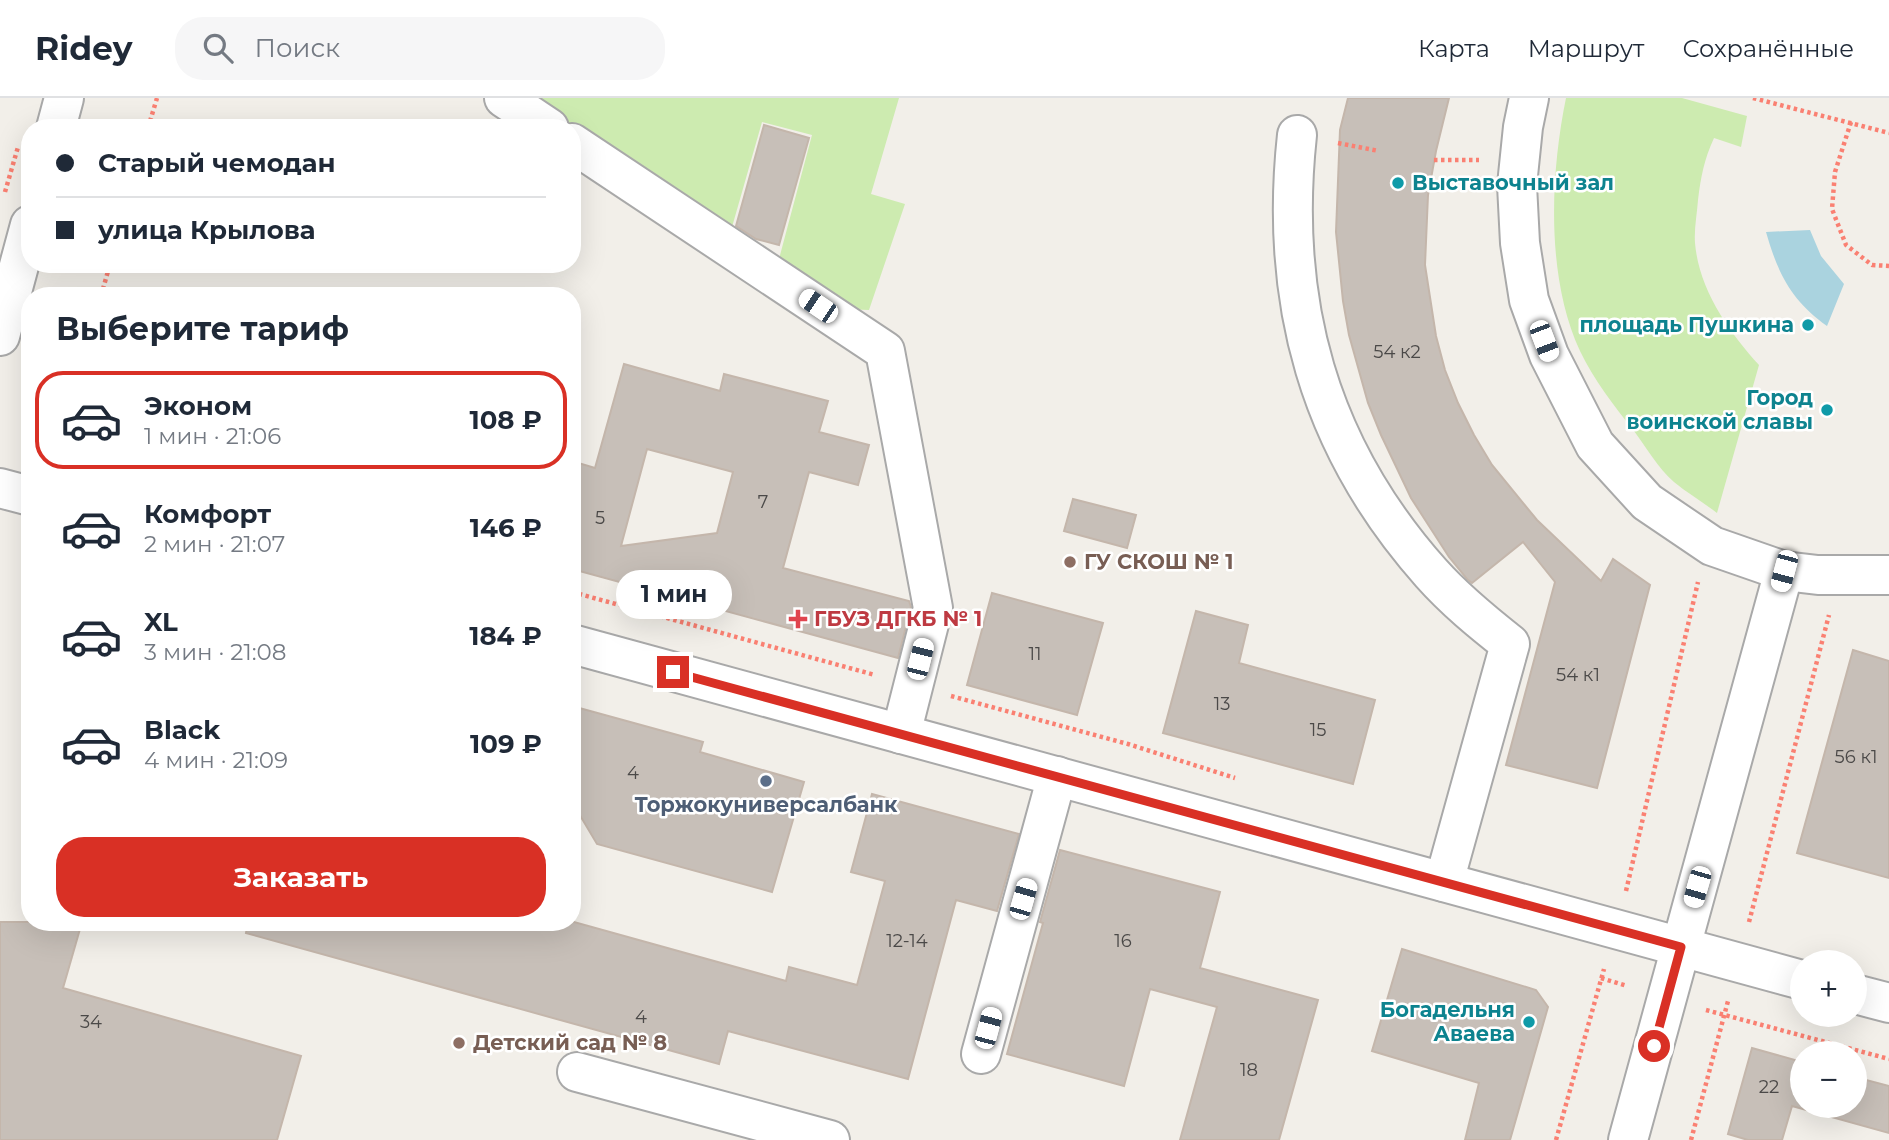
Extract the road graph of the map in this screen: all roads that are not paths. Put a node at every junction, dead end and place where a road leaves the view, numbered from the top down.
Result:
1 (64, 98) edge
2 (505, 98) edge
3 (1529, 98) edge
4 (48, 119) edge
5 (536, 119) edge
6 (1297, 135) dead end
7 (581, 149) edge
8 (21, 258) edge
9 (0, 336) edge
10 (0, 488) edge
11 (21, 494) edge
12 (1784, 571) junction
13 (1889, 575) edge
14 (581, 646) edge
15 (901, 734) junction
16 (1057, 776) junction
17 (1444, 882) junction
18 (1681, 947) junction
19 (1790, 976) edge
20 (981, 1054) dead end
21 (577, 1072) dead end
22 (830, 1140) edge
23 (1628, 1140) edge

1 - 4 street
2 - 5 street
3 - 12 street
6 - 17 street
7 - 15 street
8 - 9 street
10 - 11 street
12 - 13 street
12 - 18 street
14 - 15 street
15 - 16 street
16 - 17 street
16 - 20 street
17 - 18 street
18 - 19 street
18 - 23 street
21 - 22 street

